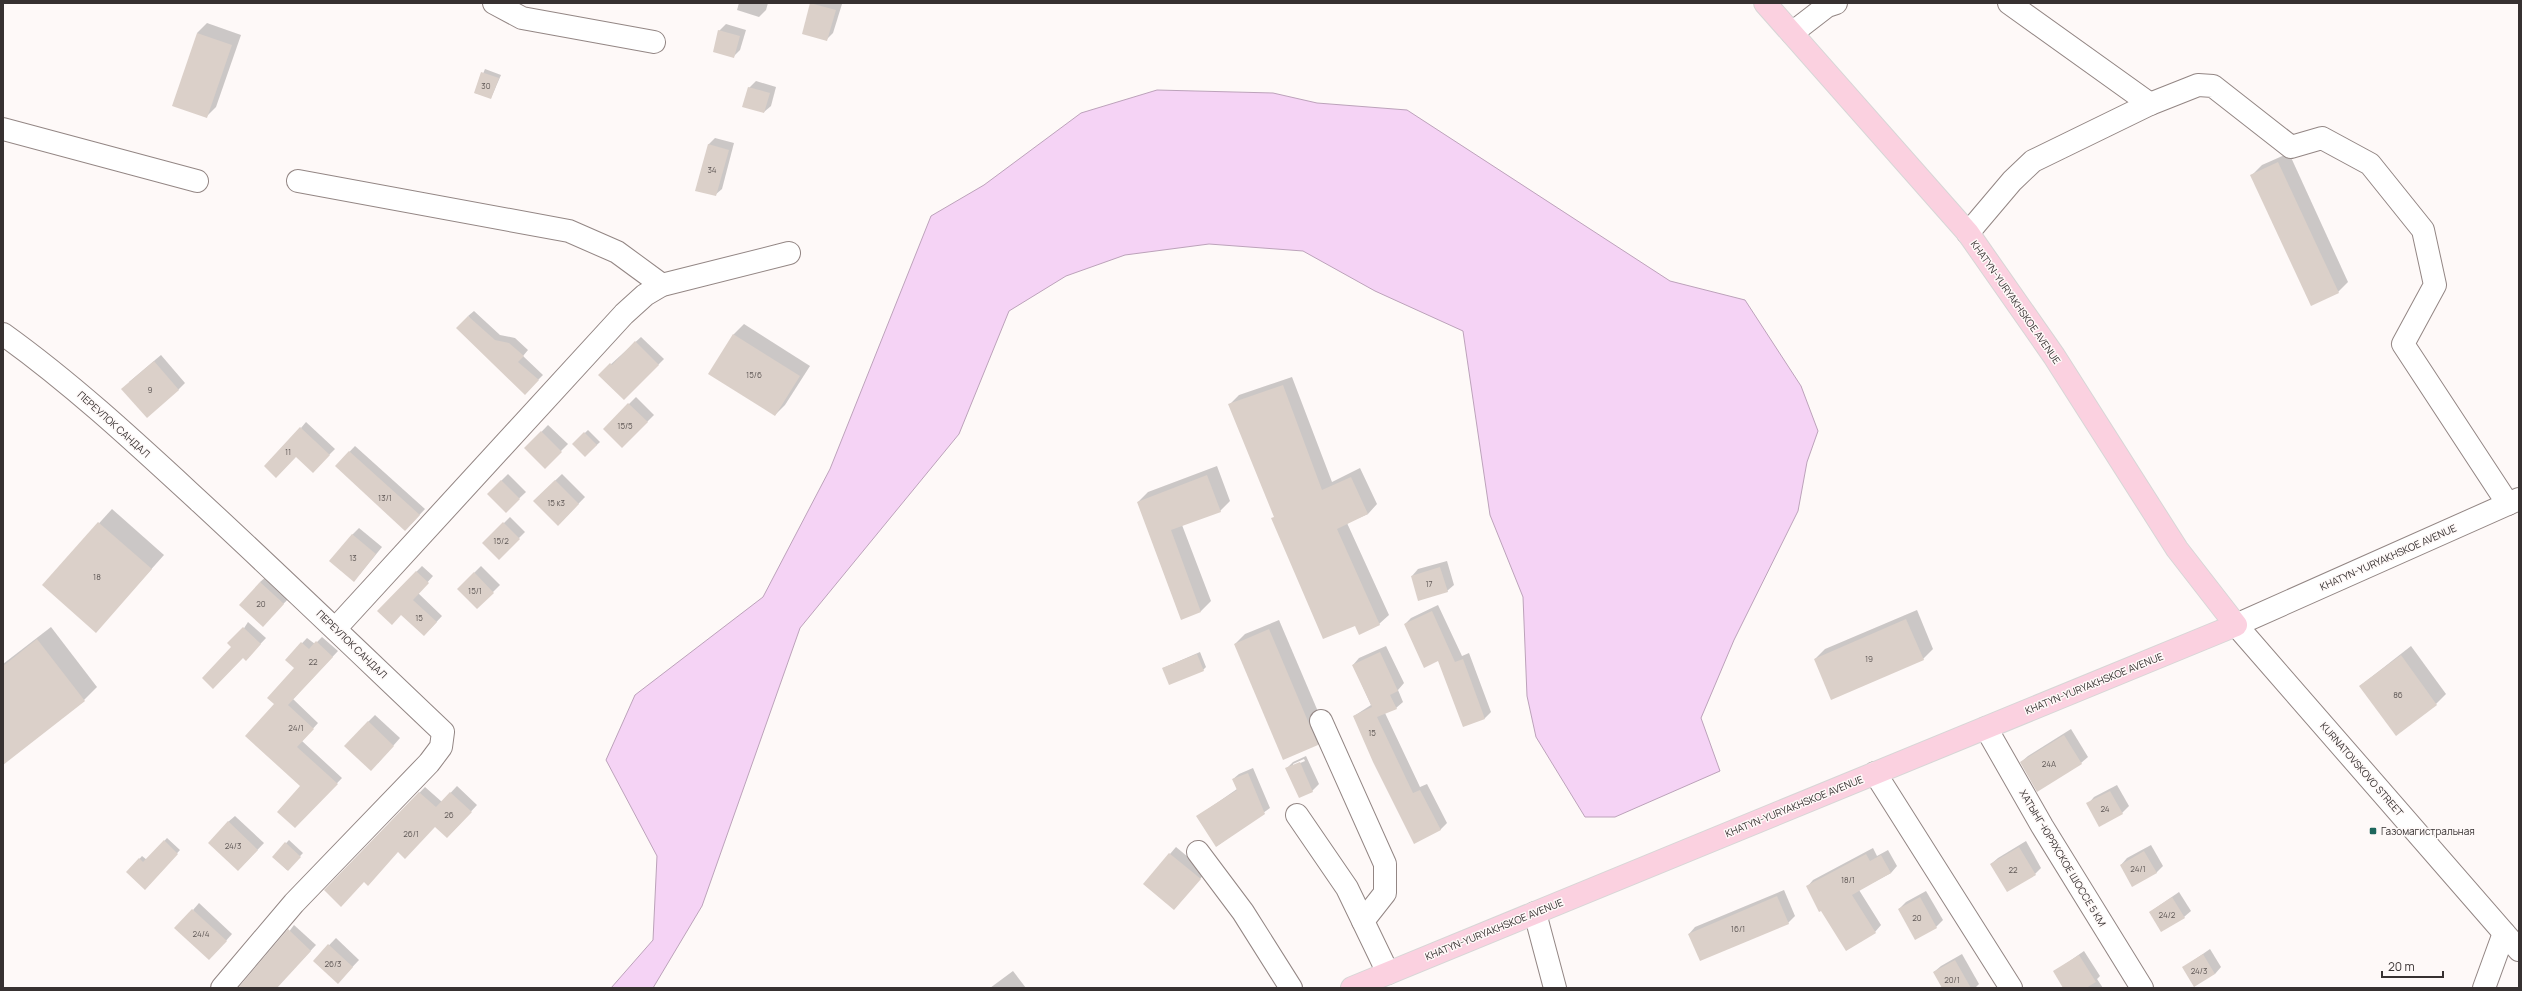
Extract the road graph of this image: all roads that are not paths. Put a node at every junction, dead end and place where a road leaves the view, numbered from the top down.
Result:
1 (494, 3) edge
2 (1765, 3) edge
3 (1836, 3) edge
4 (2009, 3) edge
5 (1792, 33) junction
6 (654, 42) dead end
7 (2150, 104) junction
8 (3, 129) edge
9 (197, 181) dead end
10 (298, 181) dead end
11 (1968, 233) junction
12 (789, 253) dead end
13 (662, 286) junction
14 (3, 334) edge
15 (2513, 501) edge
16 (2236, 625) junction
17 (336, 628) junction
18 (1321, 721) dead end
19 (1986, 728) junction
20 (1875, 773) junction
21 (1297, 815) dead end
22 (1198, 852) dead end
23 (1535, 913) junction
24 (1363, 922) junction
25 (2504, 933) junction
26 (2519, 950) edge
27 (1388, 973) junction
28 (222, 988) edge
29 (1291, 988) edge
30 (1352, 988) edge
31 (1556, 988) edge
32 (2011, 988) edge
33 (2142, 988) edge
34 (2484, 988) edge

1 - 6 street
2 - 5 main road, KHATYN-YURYAKHSKOE AVENUE
3 - 5 street
4 - 7 street
5 - 11 main road, KHATYN-YURYAKHSKOE AVENUE
7 - 11 street
7 - 15 street
8 - 9 street
10 - 13 street
11 - 16 main road, KHATYN-YURYAKHSKOE AVENUE
12 - 13 street
13 - 17 street
14 - 17 street, ПЕРЕУЛОК САНДАЛ
15 - 16 street, KHATYN-YURYAKHSKOE AVENUE
16 - 19 main road, KHATYN-YURYAKHSKOE AVENUE
16 - 25 street, KURNATOVSKOVO STREET
17 - 28 street, ПЕРЕУЛОК САНДАЛ
18 - 24 street
19 - 20 main road, KHATYN-YURYAKHSKOE AVENUE
19 - 33 street, ХАТЫНГ-ЮРЯХСКОЕ ШОССЕ 5 КМ
20 - 23 main road, KHATYN-YURYAKHSKOE AVENUE
20 - 32 street
21 - 24 street
22 - 29 street
23 - 27 main road, KHATYN-YURYAKHSKOE AVENUE
23 - 31 street
24 - 27 street
25 - 26 street, KURNATOVSKOVO STREET
25 - 34 street
27 - 30 main road, KHATYN-YURYAKHSKOE AVENUE

